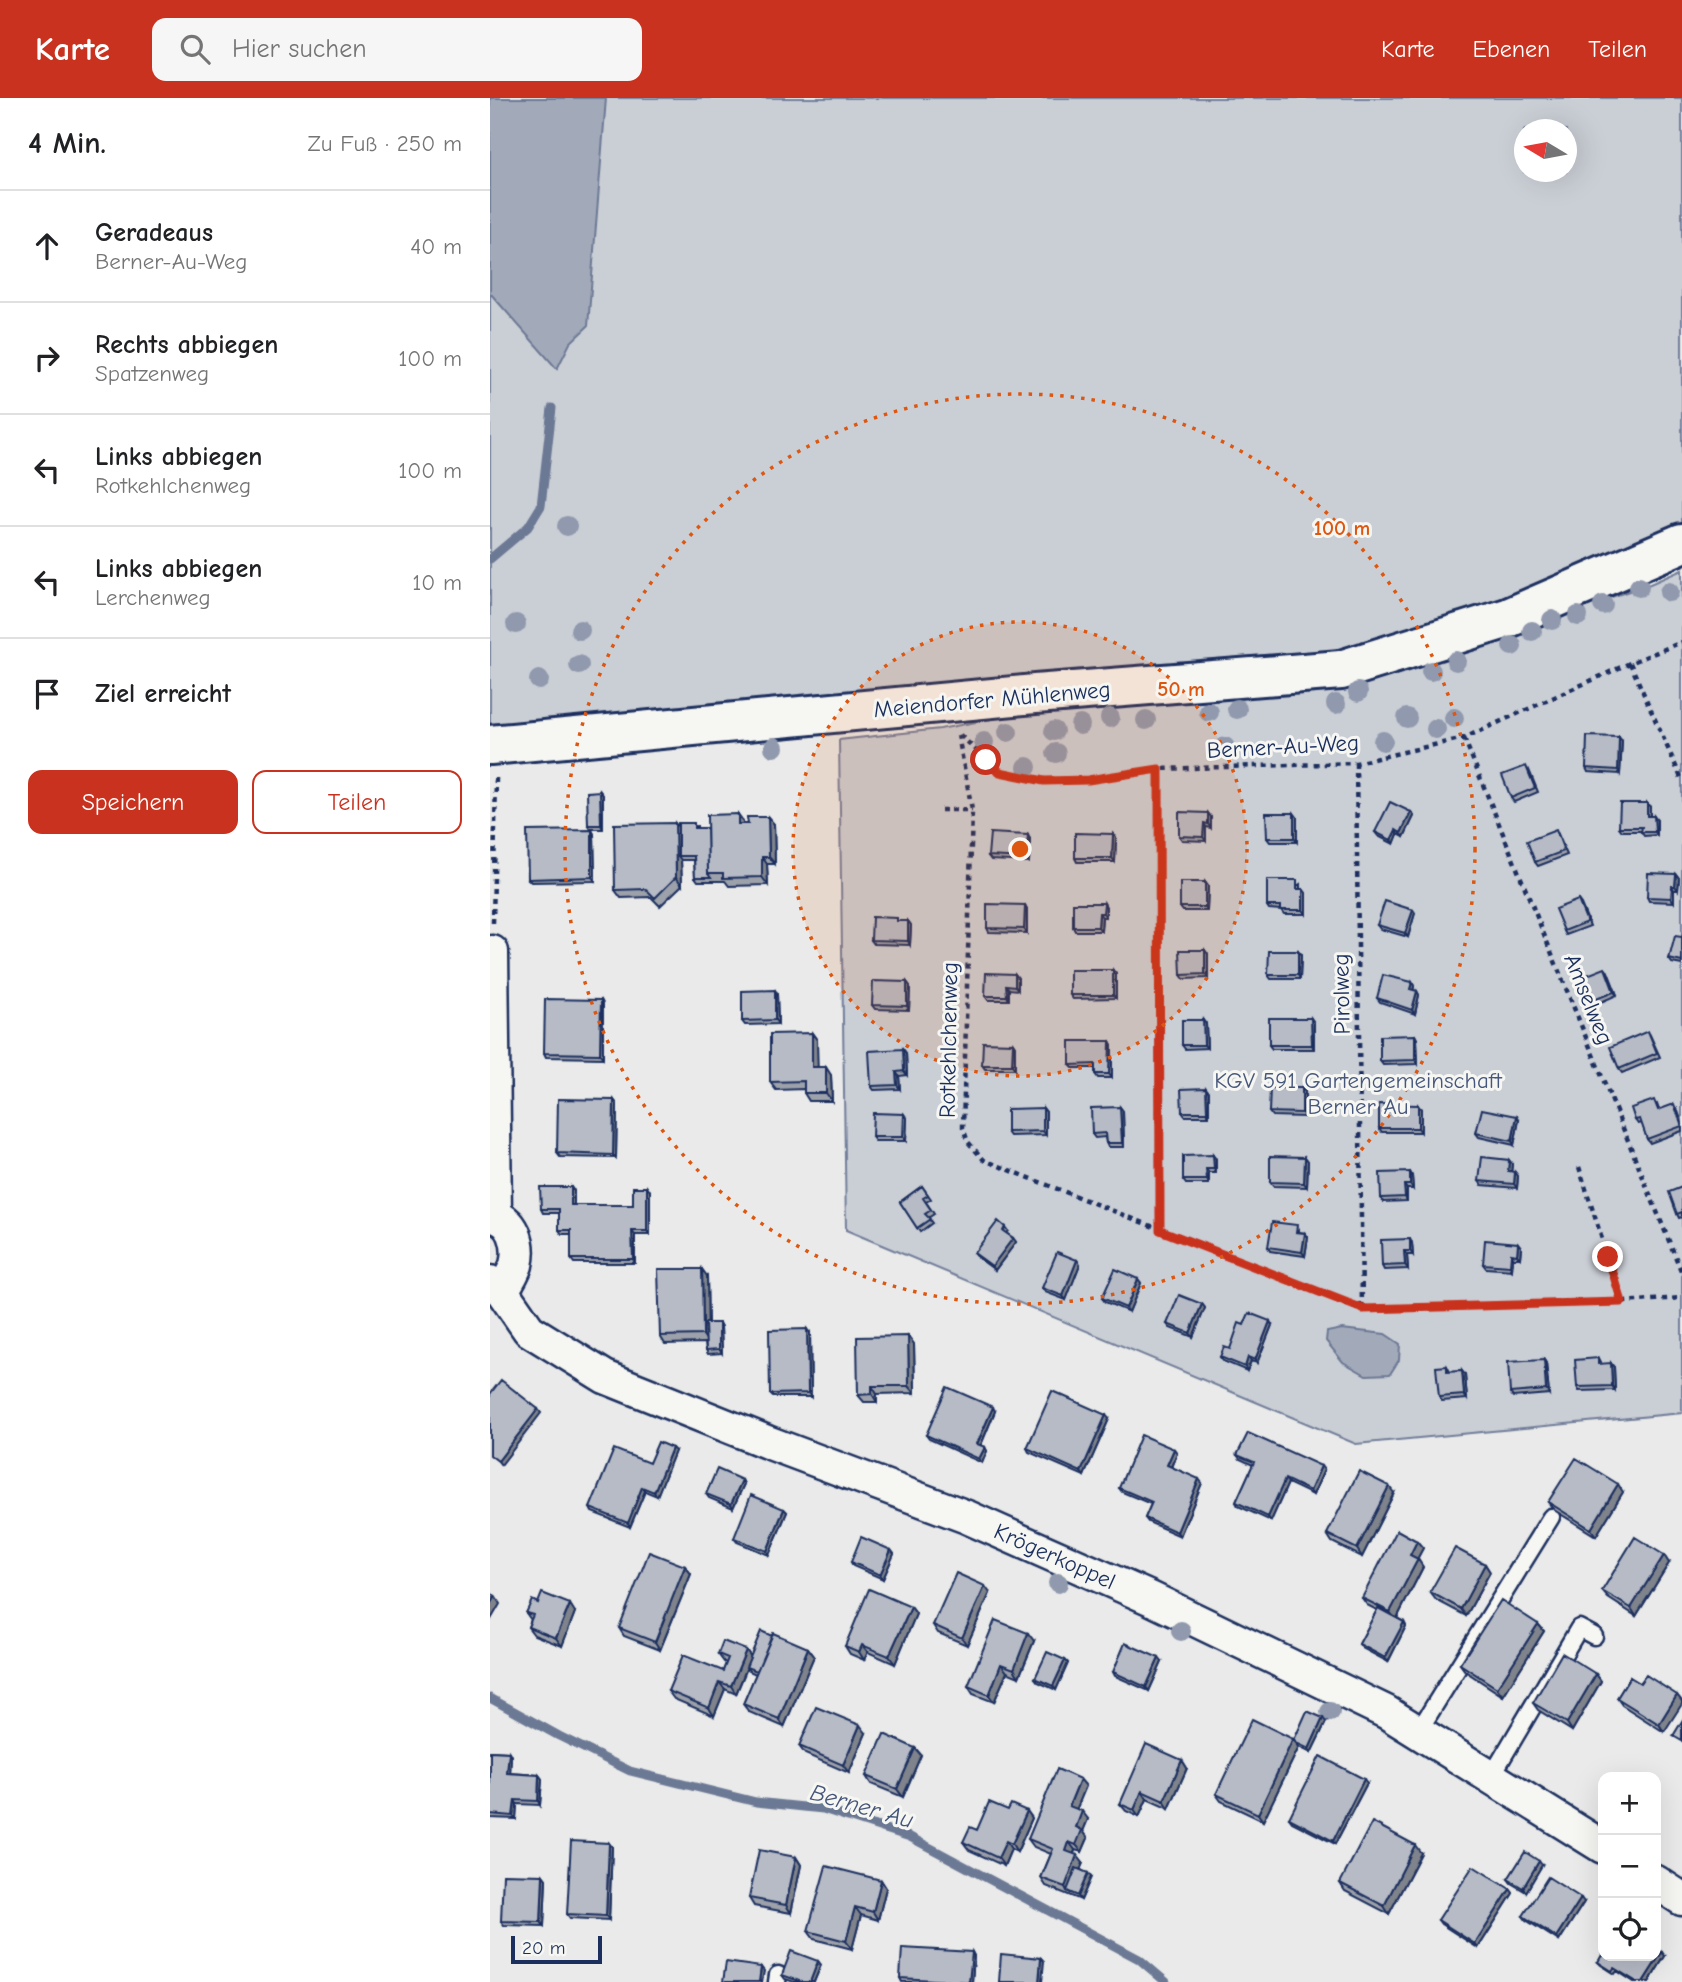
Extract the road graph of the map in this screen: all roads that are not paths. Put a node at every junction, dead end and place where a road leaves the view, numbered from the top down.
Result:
1 (1682, 543) edge
2 (494, 745) edge
3 (492, 952) road end
4 (492, 1216) edge
5 (496, 1287) edge
6 (1551, 1517) edge
7 (1594, 1636) dead end
8 (1419, 1732) junction
9 (1491, 1777) junction
10 (1598, 1844) edge
11 (1661, 1885) edge
12 (1682, 1899) edge

1 - 2 street, Meiendorfer Mühlenweg
3 - 4 street, Krögerkoppel
4 - 5 street, Krögerkoppel
5 - 8 street, Krögerkoppel
6 - 8 lane
7 - 9 lane
8 - 9 street, Krögerkoppel
9 - 10 street, Krögerkoppel
11 - 12 street

